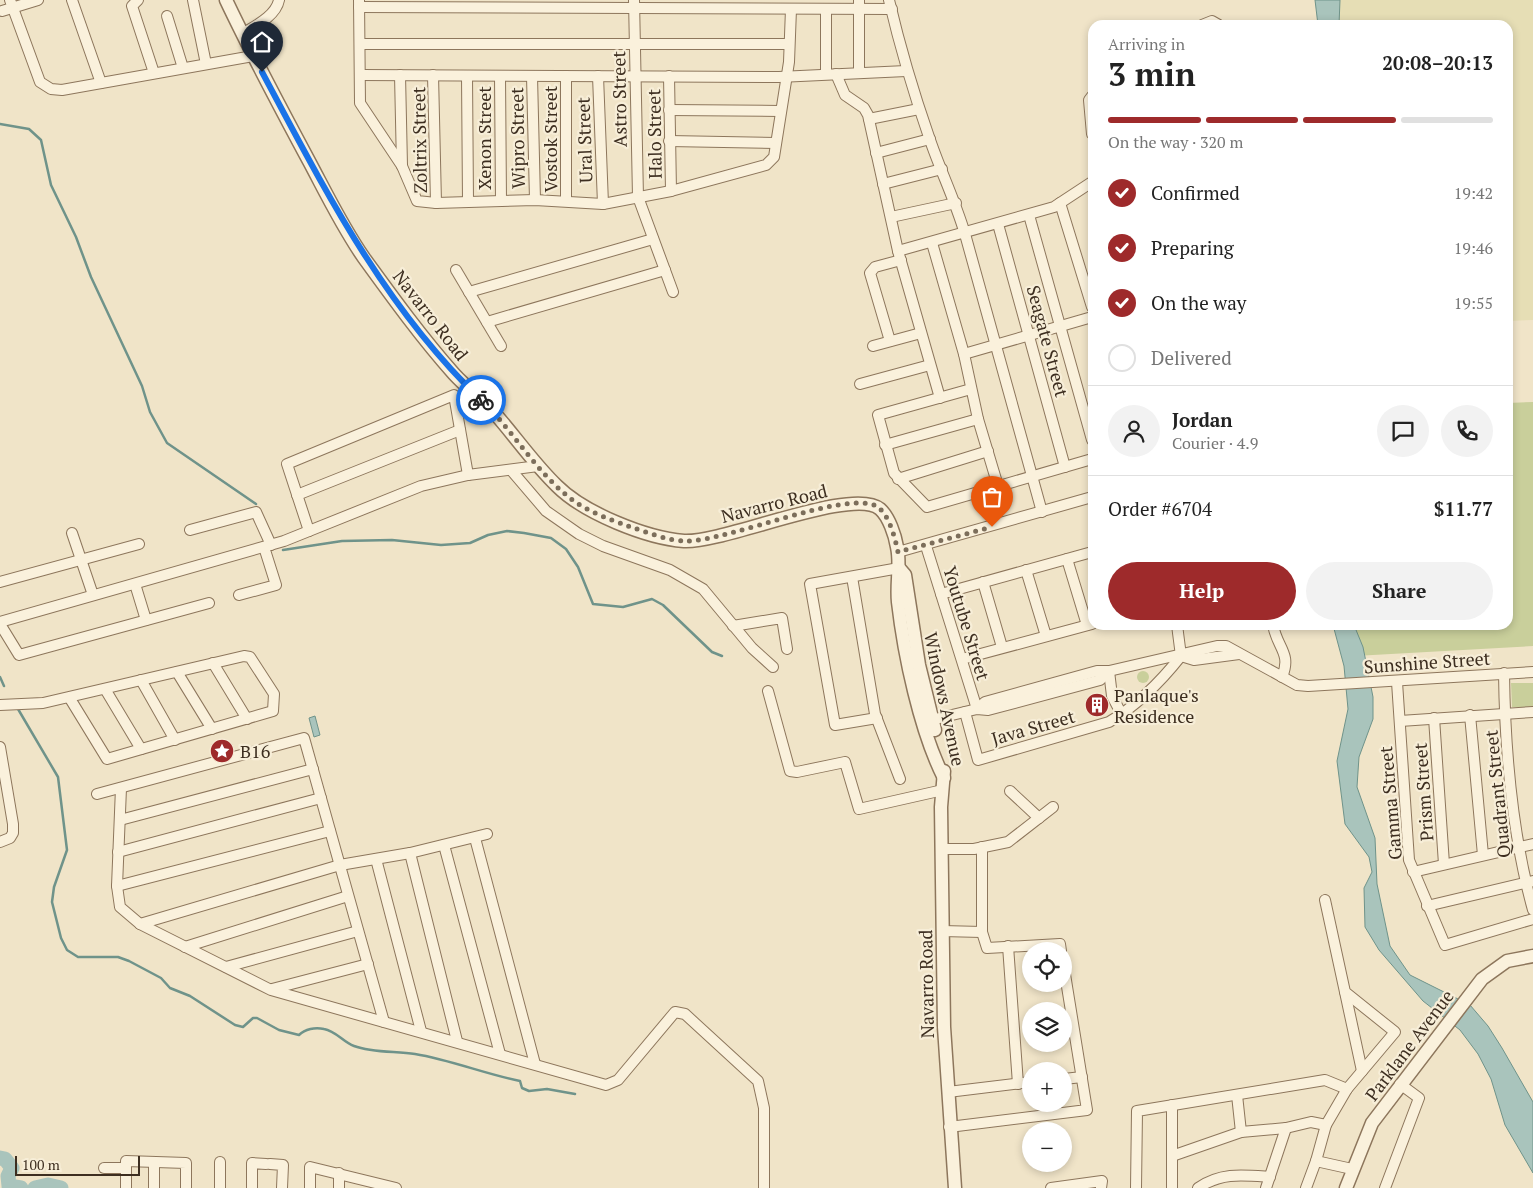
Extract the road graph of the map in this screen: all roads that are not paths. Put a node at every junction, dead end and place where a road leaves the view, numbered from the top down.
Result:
1 (38, 0) edge
2 (72, 0) edge
3 (138, 0) edge
4 (193, 0) edge
5 (226, 0) edge
6 (279, 0) edge
7 (449, 0) edge
8 (12, 4) edge
9 (359, 4) edge
10 (406, 4) edge
11 (634, 4) edge
12 (748, 4) edge
13 (859, 4) edge
14 (891, 5) edge
15 (435, 8) junction
16 (791, 9) junction
17 (826, 9) junction
18 (2, 11) dead end
19 (167, 16) dead end
20 (242, 34) junction
21 (634, 43) junction
22 (361, 44) junction
23 (789, 44) junction
24 (253, 56) junction
25 (206, 64) junction
26 (183, 68) junction
27 (906, 72) junction
28 (154, 73) junction
29 (859, 73) junction
30 (831, 74) junction
31 (361, 75) junction
32 (400, 76) junction
33 (434, 76) junction
34 (467, 76) junction
35 (500, 76) junction
36 (532, 76) junction
37 (566, 76) junction
38 (598, 76) junction
39 (634, 76) junction
40 (669, 76) junction
41 (786, 77) junction
42 (101, 83) junction
43 (919, 109) junction
44 (669, 110) junction
45 (780, 111) junction
46 (869, 119) junction
47 (930, 139) junction
48 (669, 142) junction
49 (776, 143) junction
50 (876, 153) junction
51 (402, 166) junction
52 (942, 169) junction
53 (883, 184) junction
54 (1088, 186) edge
55 (671, 192) junction
56 (638, 197) junction
57 (535, 200) junction
58 (468, 201) junction
59 (501, 201) junction
60 (566, 201) junction
61 (436, 203) junction
62 (956, 203) junction
63 (1060, 203) junction
64 (603, 204) junction
65 (1029, 215) junction
66 (890, 217) junction
67 (998, 224) junction
68 (965, 234) junction
69 (653, 239) junction
70 (932, 243) junction
71 (899, 256) junction
72 (456, 270) dead end
73 (665, 270) junction
74 (469, 292) junction
75 (673, 292) dead end
76 (1088, 294) edge
77 (1088, 318) edge
78 (487, 322) junction
79 (1061, 326) junction
80 (921, 333) junction
81 (1029, 336) junction
82 (890, 341) junction
83 (501, 346) dead end
84 (873, 346) dead end
85 (995, 346) junction
86 (964, 354) junction
87 (930, 365) junction
88 (860, 384) dead end
89 (971, 389) junction
90 (940, 398) junction
91 (978, 419) junction
92 (1088, 425) edge
93 (460, 430) junction
94 (885, 445) junction
95 (988, 452) junction
96 (1088, 459) edge
97 (538, 466) junction
98 (1066, 466) junction
99 (511, 470) junction
100 (468, 475) junction
101 (1032, 476) junction
102 (898, 479) junction
103 (998, 486) junction
104 (297, 495) junction
105 (1088, 499) edge
106 (1042, 512) junction
107 (190, 530) dead end
108 (309, 531) junction
109 (72, 532) dead end
110 (139, 544) dead end
111 (268, 546) junction
112 (926, 546) junction
113 (898, 552) junction
114 (1088, 553) edge
115 (1067, 559) junction
116 (81, 560) junction
117 (899, 568) junction
118 (1026, 570) junction
119 (852, 577) junction
120 (0, 582) edge
121 (983, 582) junction
122 (135, 584) junction
123 (941, 594) junction
124 (93, 595) junction
125 (239, 595) dead end
126 (209, 603) dead end
127 (1088, 619) edge
128 (146, 620) junction
129 (0, 623) edge
130 (733, 626) junction
131 (1088, 626) edge
132 (1178, 630) edge
133 (1275, 630) edge
134 (1046, 636) junction
135 (1002, 647) junction
136 (788, 649) dead end
137 (1181, 656) junction
138 (962, 660) junction
139 (213, 663) junction
140 (773, 667) dead end
141 (1109, 671) junction
142 (177, 672) junction
143 (1533, 672) edge
144 (1504, 673) junction
145 (1282, 677) junction
146 (141, 680) junction
147 (1397, 682) junction
148 (105, 689) junction
149 (768, 691) dead end
150 (69, 697) junction
151 (0, 706) edge
152 (977, 709) junction
153 (965, 712) junction
154 (1504, 712) junction
155 (1533, 712) edge
156 (1122, 715) junction
157 (1470, 715) junction
158 (877, 718) junction
159 (1434, 718) junction
160 (247, 719) junction
161 (928, 721) junction
162 (1400, 721) junction
163 (212, 729) junction
164 (175, 740) junction
165 (0, 747) edge
166 (141, 749) junction
167 (313, 769) junction
168 (900, 778) dead end
169 (944, 784) junction
170 (121, 788) junction
171 (1010, 791) dead end
172 (97, 794) dead end
173 (321, 798) junction
174 (1052, 807) dead end
175 (1039, 818) junction
176 (120, 820) junction
177 (330, 831) junction
178 (488, 834) dead end
179 (475, 838) junction
180 (0, 842) edge
181 (1533, 844) edge
182 (444, 845) junction
183 (982, 847) junction
184 (1518, 847) junction
185 (941, 849) junction
186 (118, 852) junction
187 (410, 853) junction
188 (1483, 855) junction
189 (376, 859) junction
190 (1444, 864) junction
191 (340, 865) junction
192 (1413, 872) junction
193 (1529, 882) edge
194 (117, 886) junction
195 (348, 896) junction
196 (1325, 900) dead end
197 (1427, 906) junction
198 (1533, 910) edge
199 (1533, 919) edge
200 (140, 924) junction
201 (358, 931) junction
202 (942, 932) junction
203 (982, 932) junction
204 (1022, 945) edge
205 (1008, 946) junction
206 (185, 947) junction
207 (1533, 956) edge
208 (368, 964) junction
209 (226, 967) junction
210 (271, 990) junction
211 (1068, 992) edge
212 (1345, 992) junction
213 (384, 1022) junction
214 (421, 1031) junction
215 (457, 1041) junction
216 (500, 1054) junction
217 (535, 1064) junction
218 (1362, 1071) junction
219 (1082, 1077) junction
220 (1072, 1078) edge
221 (1022, 1083) edge
222 (1018, 1084) junction
223 (1400, 1084) junction
224 (1347, 1089) junction
225 (948, 1092) junction
226 (1237, 1095) junction
227 (1172, 1105) junction
228 (1326, 1125) junction
229 (949, 1127) junction
230 (1286, 1128) junction
231 (1241, 1132) junction
232 (1172, 1156) junction
233 (1316, 1161) junction
234 (154, 1162) junction
235 (220, 1162) dead end
236 (104, 1168) dead end
237 (126, 1168) junction
238 (1352, 1169) junction
239 (338, 1174) junction
240 (1270, 1177) junction
241 (368, 1184) edge
242 (126, 1188) edge
243 (154, 1188) edge
244 (186, 1188) edge
245 (220, 1188) edge
246 (252, 1188) edge
247 (282, 1188) edge
248 (310, 1188) edge
249 (339, 1188) edge
250 (396, 1188) edge
251 (764, 1188) edge
252 (955, 1188) edge
253 (1051, 1188) edge
254 (1101, 1188) edge
255 (1136, 1188) edge
256 (1172, 1188) edge
257 (1198, 1188) edge
258 (1266, 1188) edge
259 (1306, 1188) edge
260 (1346, 1188) edge
261 (1385, 1188) edge

1 - 8 street
2 - 42 street
3 - 28 street
4 - 25 street
5 - 20 street, Navarro Road
6 - 20 street
7 - 15 street
8 - 18 street
8 - 42 street
9 - 10 street
9 - 22 street
10 - 15 street
11 - 12 street
11 - 15 street
11 - 21 street, Astro Street
12 - 16 street
13 - 14 street
13 - 17 street
13 - 29 street
14 - 27 street
16 - 17 street
16 - 23 street
17 - 30 street
19 - 26 street
20 - 24 street, Navarro Road
21 - 22 street
21 - 23 street
21 - 39 street, Astro Street
22 - 31 street
23 - 41 street
24 - 25 street
24 - 97 street, Navarro Road
25 - 26 street
26 - 28 street
27 - 29 street
27 - 43 street
28 - 42 street
29 - 30 street
30 - 41 street
30 - 46 street
31 - 32 street
31 - 51 street
32 - 33 street
32 - 51 street
33 - 34 street
33 - 61 street, Zoltrix Street
34 - 35 street
34 - 58 street
35 - 36 street
35 - 59 street, Xenon Street
36 - 37 street
36 - 57 street, Wipro Street
37 - 38 street
37 - 60 street, Vostok Street
38 - 39 street
38 - 64 street, Ural Street
39 - 40 street
39 - 56 street, Astro Street
40 - 41 street
40 - 44 street, Halo Street
41 - 45 street
43 - 46 street
43 - 47 street
44 - 45 street
44 - 48 street, Halo Street
45 - 49 street
46 - 50 street
47 - 50 street
47 - 52 street
48 - 49 street
48 - 55 street, Halo Street
49 - 55 street
50 - 53 street
51 - 61 street
52 - 53 street
52 - 62 street
53 - 66 street
54 - 63 street
55 - 56 street
56 - 64 street
56 - 69 street, Astro Street
57 - 59 street
57 - 60 street
58 - 59 street
58 - 61 street
60 - 64 street
62 - 66 street
62 - 68 street
63 - 65 street
63 - 76 street
65 - 67 street
65 - 79 street
66 - 71 street
67 - 68 street
67 - 81 street, Seagate Street
68 - 70 street
68 - 85 street
69 - 73 street, Astro Street
69 - 74 street
70 - 71 street
70 - 86 street
71 - 80 street
71 - 82 street
72 - 74 street
73 - 75 street, Astro Street
73 - 78 street
74 - 78 street
77 - 79 street
78 - 83 street
79 - 81 street
79 - 92 street
80 - 82 street
80 - 87 street
81 - 85 street
81 - 98 street, Seagate Street
82 - 84 street
85 - 86 street
85 - 101 street
86 - 89 street
87 - 88 street
87 - 90 street
89 - 90 street
89 - 91 street
90 - 94 street
91 - 94 street
91 - 95 street
93 - 100 street
93 - 104 street
93 - 104 street
94 - 102 street
95 - 102 street
95 - 103 street
96 - 98 street
97 - 99 street
97 - 113 street, Navarro Road
98 - 101 street
99 - 100 street
99 - 130 street
100 - 108 street
101 - 103 street
101 - 106 street
102 - 103 street
104 - 108 street
105 - 106 street
106 - 112 street
107 - 111 street
108 - 111 street
109 - 116 street
110 - 116 street
111 - 122 street
111 - 125 street
112 - 113 street
112 - 123 street, Youtube Street
113 - 117 street, Navarro Road
114 - 115 street
115 - 118 street
115 - 127 street
116 - 120 street
116 - 124 street
117 - 119 street
117 - 161 street, Windows Avenue
118 - 121 street
118 - 134 street
119 - 158 street
119 - 158 street
121 - 123 street
121 - 135 street
122 - 124 street
122 - 128 street
123 - 138 street, Youtube Street
124 - 129 street
126 - 128 street
128 - 129 street
130 - 136 street
130 - 140 street
131 - 134 street
132 - 137 street
133 - 145 street
134 - 135 street
135 - 138 street
137 - 141 street, Sunshine Street
137 - 145 street, Sunshine Street
137 - 156 street, Java Street
138 - 152 street, Youtube Street
139 - 142 street
139 - 160 street
139 - 160 street
141 - 152 street, Sunshine Street
141 - 156 street
142 - 146 street
142 - 163 street
143 - 144 street, Sunshine Street
144 - 147 street, Sunshine Street
144 - 154 street, Quadrant Street
145 - 147 street, Sunshine Street
146 - 148 street
146 - 164 street
147 - 162 street, Gamma Street
148 - 150 street
148 - 166 street
149 - 169 street
150 - 151 street
150 - 166 street
152 - 153 street, Sunshine Street
153 - 156 street, Java Street
153 - 161 street, Sunshine Street
154 - 155 street
154 - 157 street
154 - 184 street, Quadrant Street
157 - 159 street
157 - 188 street
158 - 168 street
159 - 162 street
159 - 190 street, Prism Street
160 - 163 street
161 - 169 street, Windows Avenue
162 - 192 street, Gamma Street
163 - 164 street
164 - 166 street
165 - 180 street
167 - 170 street
167 - 173 street
167 - 176 street
169 - 185 street, Navarro Road
170 - 172 street
170 - 176 street
171 - 175 street
173 - 177 street
173 - 186 street
174 - 175 street
175 - 183 street
176 - 186 street
177 - 191 street
177 - 194 street
178 - 179 street
179 - 182 street
179 - 217 street
181 - 184 street
182 - 187 street
182 - 216 street
183 - 185 street
183 - 203 street
184 - 188 street
184 - 193 street, Quadrant Street
185 - 202 street, Navarro Road
186 - 194 street
187 - 189 street
187 - 215 street
188 - 190 street
189 - 191 street
189 - 214 street
190 - 192 street
191 - 195 street
191 - 200 street
192 - 197 street, Gamma Street
193 - 197 street
193 - 198 street, Quadrant Street
194 - 200 street
195 - 201 street
195 - 206 street
196 - 212 street
197 - 199 street, Gamma Street
200 - 206 street
201 - 208 street
201 - 209 street
202 - 203 street
202 - 225 street, Navarro Road
203 - 205 street
204 - 205 street
205 - 222 street
206 - 209 street
207 - 223 street, Parklane Avenue
208 - 210 street
208 - 213 street
209 - 210 street
210 - 213 street
211 - 219 street
212 - 218 street
212 - 218 street
213 - 214 street
214 - 215 street
215 - 216 street
216 - 217 street
217 - 251 street
218 - 224 street
219 - 220 street
219 - 229 street
221 - 222 street
222 - 225 street
223 - 238 street, Parklane Avenue
223 - 261 street
224 - 226 street
224 - 228 street
225 - 229 street, Navarro Road
226 - 227 street
226 - 231 street
227 - 232 street
227 - 255 street
228 - 230 street
228 - 233 street
229 - 252 street, Navarro Road
230 - 231 street
230 - 240 street
231 - 232 street
232 - 256 street
233 - 238 street
233 - 259 street
234 - 237 street
234 - 243 street
234 - 244 street
235 - 245 street
236 - 237 street
237 - 242 street
238 - 260 street, Parklane Avenue
239 - 241 street
239 - 248 street
239 - 249 street
240 - 257 street
240 - 258 street
241 - 250 street
246 - 247 street
253 - 254 street

